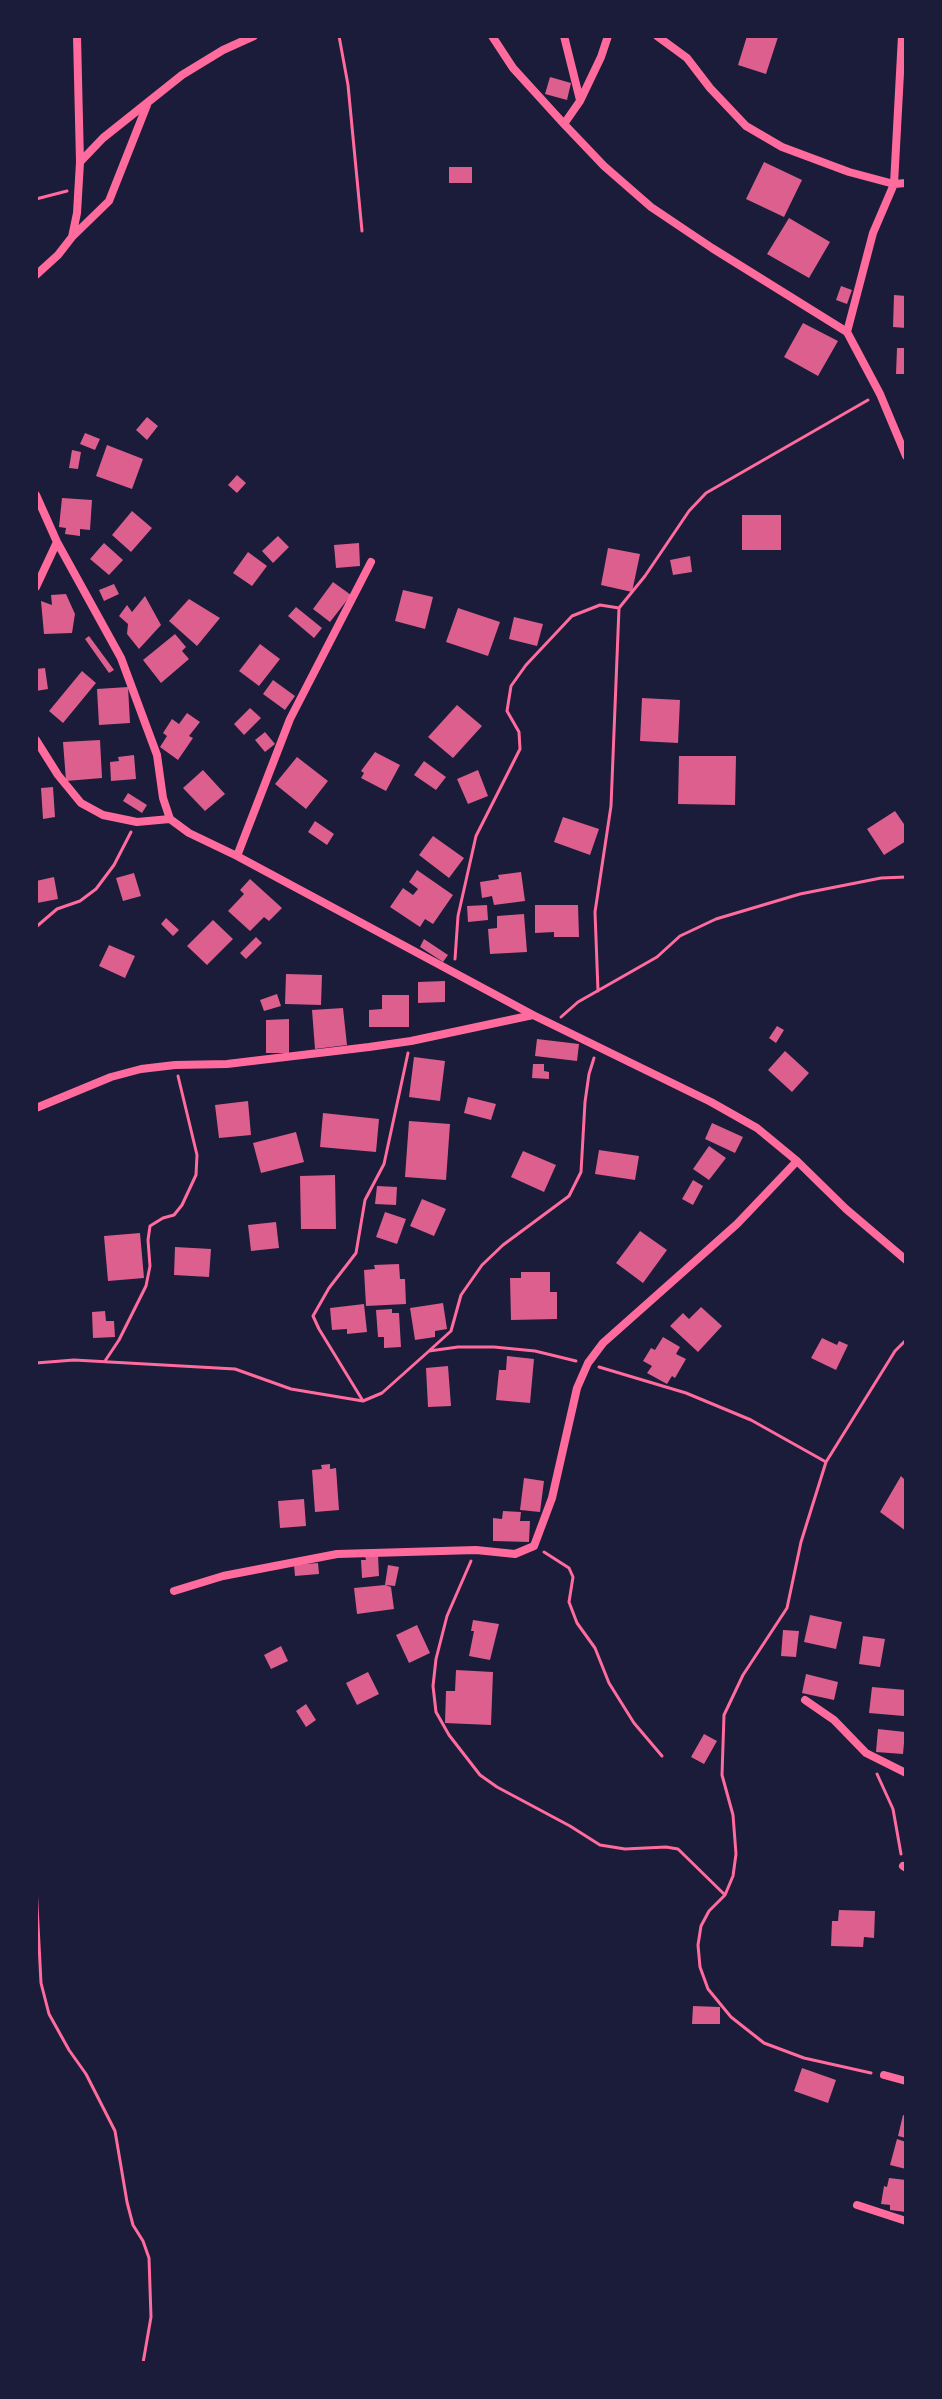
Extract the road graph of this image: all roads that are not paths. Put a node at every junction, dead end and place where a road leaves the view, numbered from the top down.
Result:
1 (77, 36) edge
2 (254, 36) edge
3 (492, 36) edge
4 (564, 36) edge
5 (608, 36) edge
6 (657, 36) edge
7 (902, 36) edge
8 (580, 101) junction
9 (149, 102) junction
10 (564, 124) junction
11 (80, 162) junction
12 (906, 183) edge
13 (894, 184) junction
14 (72, 237) junction
15 (36, 275) edge
16 (847, 332) junction
17 (906, 456) edge
18 (36, 495) edge
19 (57, 542) junction
20 (371, 562) dead end
21 (36, 587) edge
22 (36, 740) edge
23 (170, 819) junction
24 (237, 856) junction
25 (533, 1015) junction
26 (36, 1108) edge
27 (797, 1161) junction
28 (906, 1260) edge
29 (174, 1591) dead end
30 (805, 1700) dead end
31 (906, 1773) edge
32 (884, 2075) road end
33 (906, 2081) edge
34 (857, 2205) dead end
35 (906, 2221) edge

1 - 11 street
2 - 9 street
3 - 10 street
4 - 8 street
5 - 8 street
6 - 13 street
7 - 13 street
8 - 10 street
9 - 11 street
9 - 14 street
10 - 16 street
11 - 14 street
12 - 13 street
13 - 16 street
14 - 15 street
16 - 17 street
18 - 19 street
19 - 21 street
19 - 23 street
20 - 24 street
22 - 23 street
23 - 24 street
24 - 25 street
25 - 26 street
25 - 27 street
27 - 28 street
27 - 29 street
30 - 31 street
32 - 33 street
34 - 35 street

